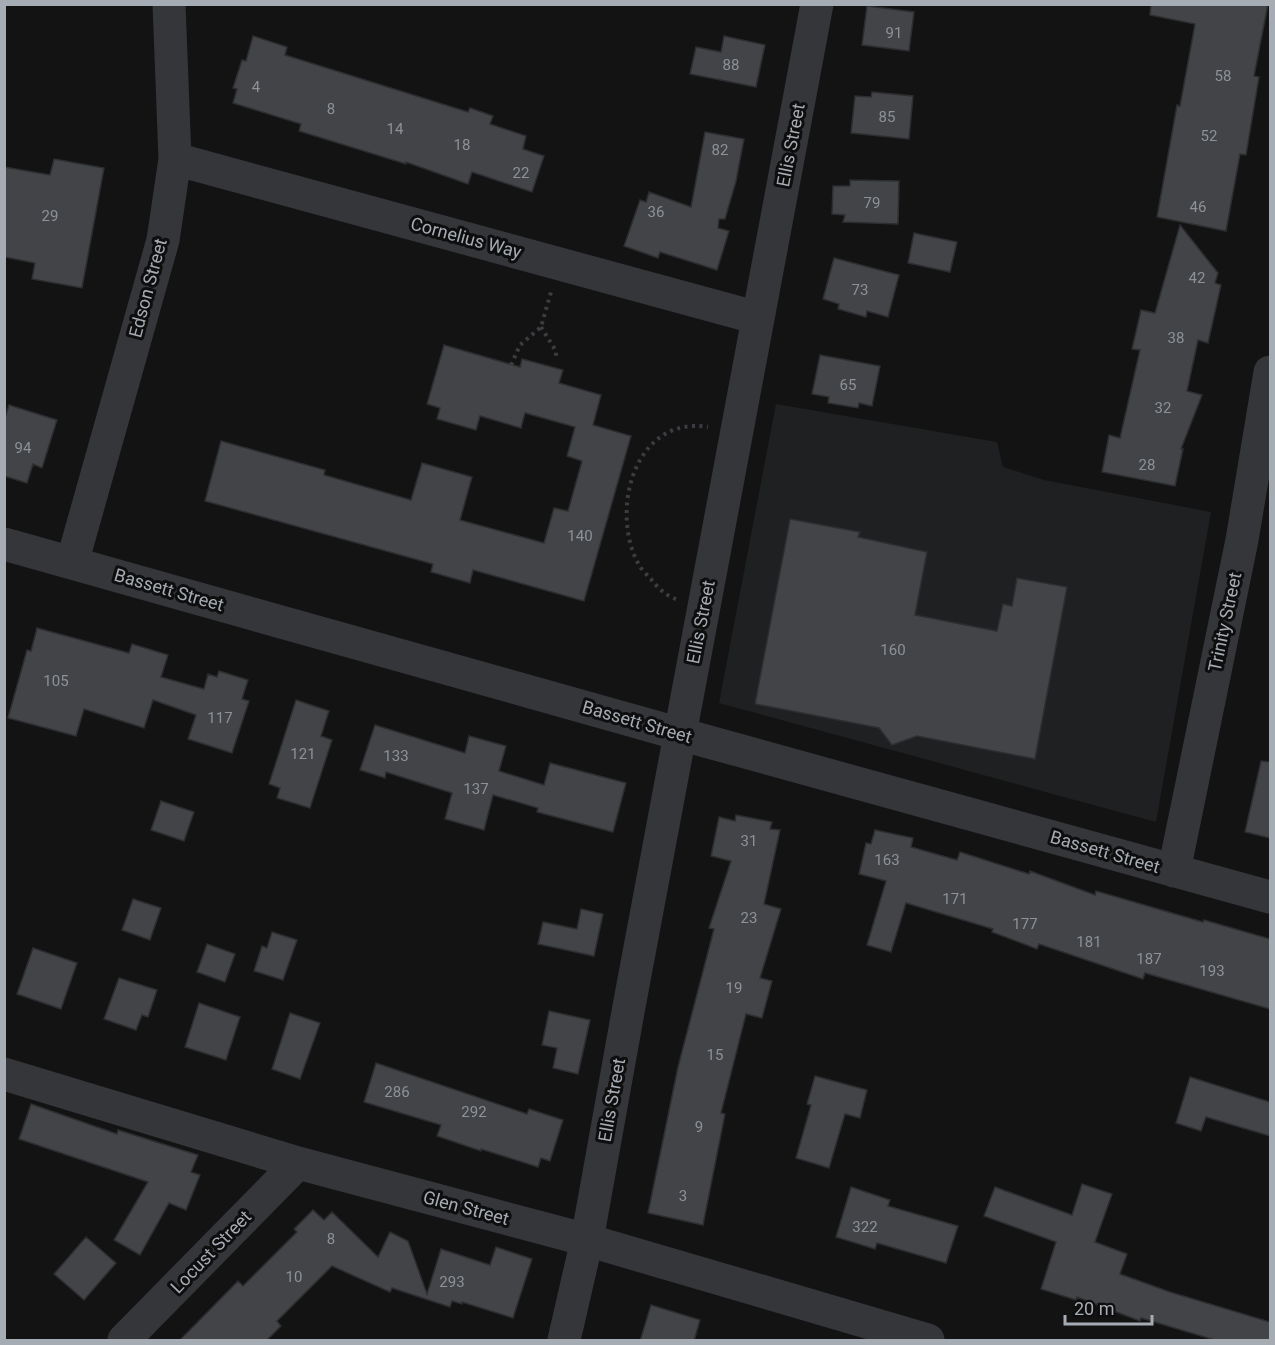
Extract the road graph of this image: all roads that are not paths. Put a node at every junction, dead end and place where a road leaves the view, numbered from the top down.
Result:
1 (169, 4) edge
2 (817, 4) edge
3 (175, 159) junction
4 (758, 318) junction
5 (1270, 372) edge
6 (4, 544) edge
7 (72, 563) junction
8 (680, 734) junction
9 (1174, 871) junction
10 (1270, 897) edge
11 (4, 1074) edge
12 (298, 1162) junction
13 (587, 1240) junction
14 (124, 1341) edge
15 (564, 1341) edge
16 (928, 1341) edge

1 - 3 street, Edson Street
2 - 4 street, Ellis Street
3 - 4 street, Cornelius Way
3 - 7 street, Edson Street
4 - 8 street, Ellis Street
5 - 9 street, Trinity Street
6 - 7 street, Bassett Street
7 - 8 street, Bassett Street
8 - 9 street, Bassett Street
8 - 13 street, Ellis Street
9 - 10 street, Bassett Street
11 - 12 street, Glen Street
12 - 13 street, Glen Street
12 - 14 street, Locust Street
13 - 15 street, Ellis Street
13 - 16 street, Glen Street

